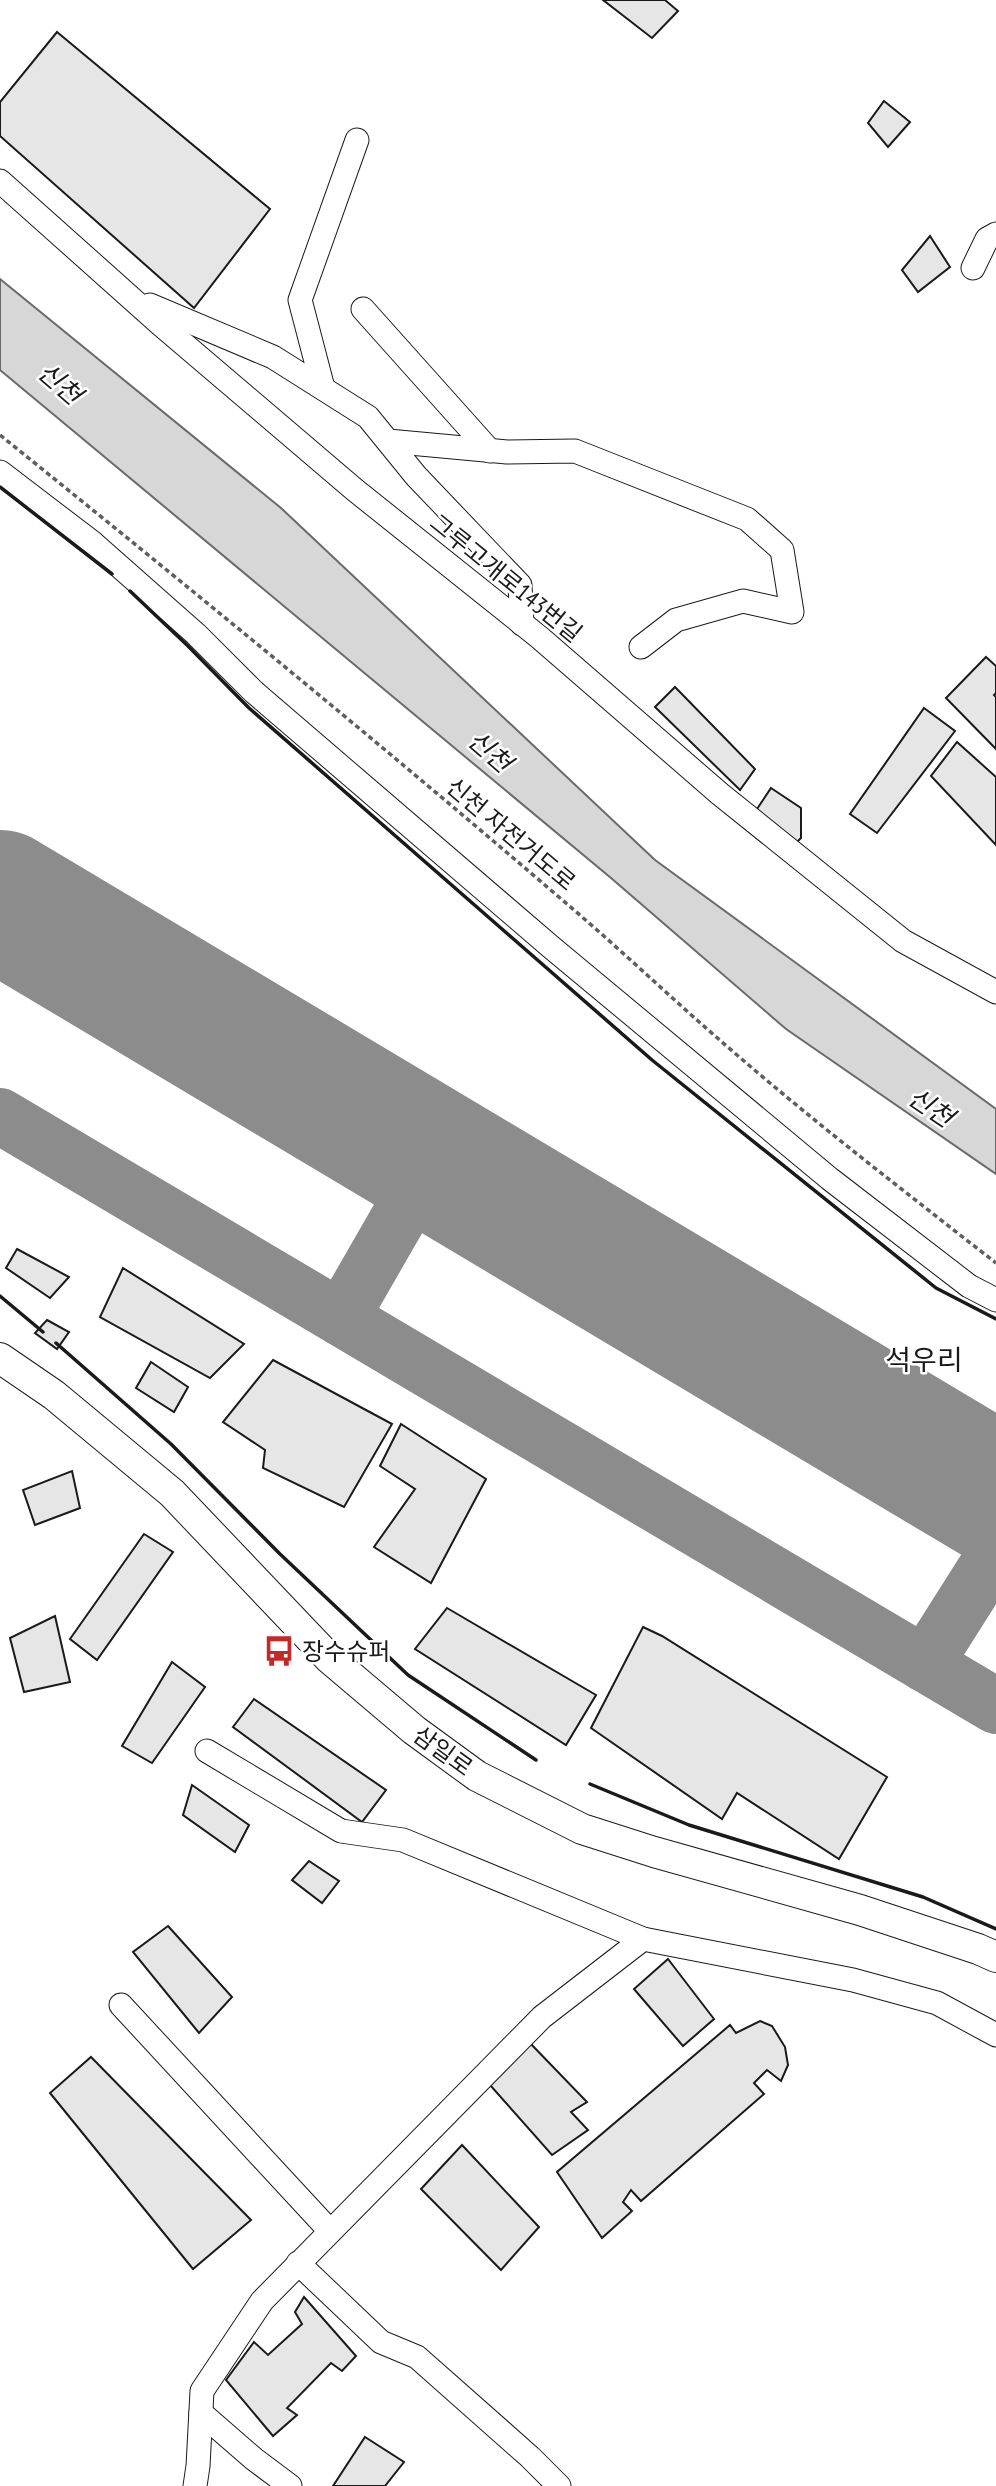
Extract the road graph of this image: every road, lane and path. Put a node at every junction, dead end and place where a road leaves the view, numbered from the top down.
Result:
1 (357, 139) dead end
2 (0, 181) edge
3 (996, 234) edge
4 (973, 268) dead end
5 (131, 297) junction
6 (363, 309) dead end
7 (323, 388) junction
8 (0, 435) edge
9 (388, 441) junction
10 (490, 451) junction
11 (0, 472) edge
12 (522, 624) junction
13 (641, 647) dead end
14 (996, 992) edge
15 (996, 1263) edge
16 (996, 1300) edge
17 (0, 1358) edge
18 (207, 1751) dead end
19 (643, 1939) junction
20 (996, 1957) edge
21 (121, 2005) dead end
22 (996, 2035) edge
23 (330, 2231) junction
24 (298, 2263) junction
25 (201, 2413) junction
26 (195, 2486) edge
27 (290, 2486) edge
28 (559, 2486) edge

1 - 7 street
2 - 5 street, 그루고개로143번길
3 - 4 street
5 - 7 street
5 - 12 street, 그루고개로143번길
6 - 10 street
7 - 9 street
8 - 15 path, 신천 자전거도로
9 - 10 street
9 - 12 street
10 - 13 street
11 - 16 street
12 - 14 street, 그루고개로143번길
17 - 20 main road, 삼일로
18 - 19 street
19 - 22 street
19 - 23 street
21 - 23 street
23 - 24 street
24 - 25 street
24 - 28 street
25 - 26 street
25 - 27 street

